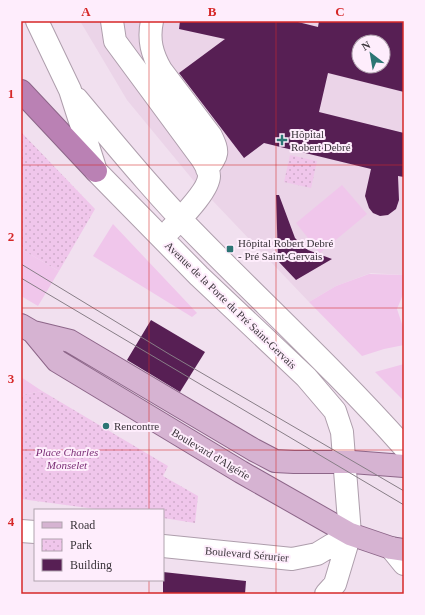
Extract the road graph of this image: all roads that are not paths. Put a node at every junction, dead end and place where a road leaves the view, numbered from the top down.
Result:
1 (37, 21) edge
2 (112, 21) edge
3 (152, 21) edge
4 (70, 90) junction
5 (21, 91) edge
6 (208, 170) junction
7 (96, 171) junction
8 (181, 218) junction
9 (162, 238) junction
10 (27, 328) edge
11 (404, 447) edge
12 (344, 462) junction
13 (404, 466) edge
14 (21, 531) edge
15 (34, 532) edge
16 (350, 534) junction
17 (164, 546) edge
18 (400, 554) edge
19 (326, 594) edge

1 - 4 street, Avenue de la Porte du Pré Saint-Gervais
2 - 6 street
3 - 6 street
4 - 7 street, Avenue de la Porte du Pré Saint-Gervais
4 - 8 street, Avenue de la Porte du Pré Saint-Gervais
5 - 7 highway
6 - 8 street
7 - 9 street, Avenue de la Porte du Pré Saint-Gervais
8 - 9 street
8 - 11 street, Avenue de la Porte du Pré Saint-Gervais
9 - 12 street, Avenue de la Porte du Pré Saint-Gervais
10 - 12 main road, Boulevard d'Algérie
10 - 16 main road, Boulevard d'Algérie
12 - 13 main road
12 - 16 street, Avenue de la Porte du Pré Saint-Gervais
14 - 15 street
16 - 17 street, Boulevard Sérurier
16 - 18 main road, Boulevard d'Algérie
16 - 19 street

